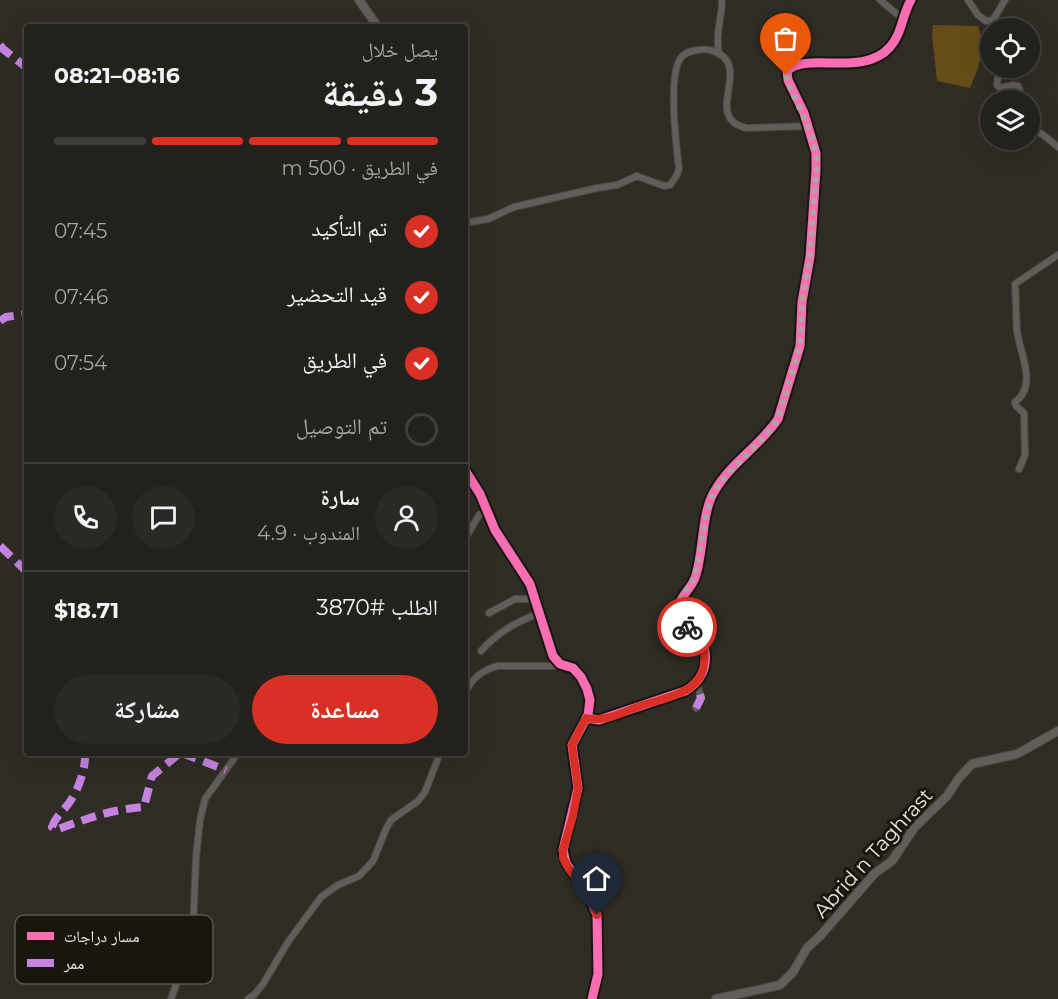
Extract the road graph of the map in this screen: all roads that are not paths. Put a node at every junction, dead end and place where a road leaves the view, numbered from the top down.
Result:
1 (359, 0) edge
2 (722, 0) edge
3 (880, 0) edge
4 (911, 0) edge
5 (968, 0) edge
6 (1005, 0) edge
7 (981, 18) edge
8 (994, 18) edge
9 (903, 19) junction
10 (376, 24) edge
11 (719, 54) junction
12 (998, 78) edge
13 (1020, 90) edge
14 (808, 126) junction
15 (1040, 133) edge
16 (1058, 147) edge
17 (468, 222) edge
18 (1058, 255) edge
19 (1019, 469) dead end
20 (468, 474) edge
21 (487, 510) junction
22 (468, 533) edge
23 (535, 599) junction
24 (489, 613) dead end
25 (540, 613) junction
26 (481, 651) dead end
27 (560, 664) junction
28 (697, 683) junction
29 (468, 689) edge
30 (696, 708) dead end
31 (586, 718) junction
32 (1058, 731) edge
33 (236, 756) edge
34 (439, 756) edge
35 (194, 915) edge
36 (177, 984) edge
37 (753, 996) edge
38 (171, 999) edge
39 (248, 999) edge
40 (592, 999) edge
41 (716, 999) edge

1 - 10 street
2 - 11 street
3 - 9 street
4 - 9 street
5 - 7 street
6 - 8 street
9 - 14 street
11 - 14 street
11 - 17 street
12 - 13 street
14 - 28 street
15 - 16 street
18 - 19 street
20 - 21 street
21 - 22 street
21 - 23 street
23 - 24 street
23 - 25 street
25 - 26 street
25 - 27 street
27 - 29 street
27 - 31 street
28 - 30 street
28 - 31 street
31 - 40 street
32 - 37 street, Abrid n Taghrast
33 - 35 street
34 - 39 street
36 - 38 street
37 - 41 street, Abrid n Taghrast

